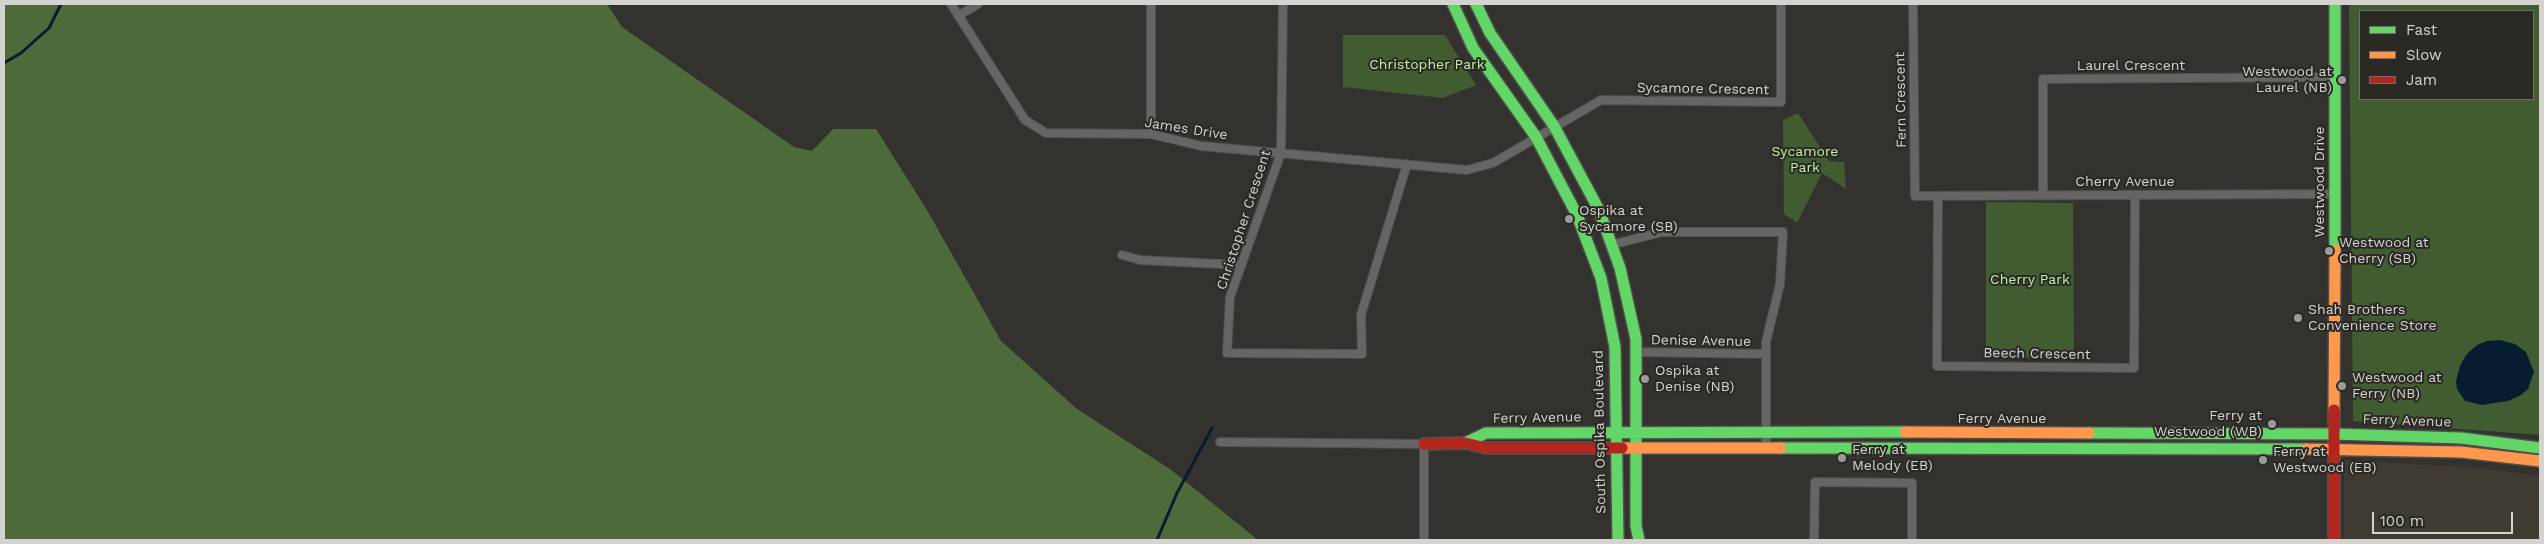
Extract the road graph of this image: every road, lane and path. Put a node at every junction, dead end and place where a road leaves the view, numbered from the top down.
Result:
1 (951, 4) edge
2 (978, 4) edge
3 (1151, 4) edge
4 (1283, 4) edge
5 (1453, 4) edge
6 (1476, 4) edge
7 (1781, 4) edge
8 (1912, 4) edge
9 (2335, 4) edge
10 (958, 16) junction
11 (2335, 77) junction
12 (1554, 126) junction
13 (1151, 134) junction
14 (1536, 137) junction
15 (1281, 153) junction
16 (1407, 164) junction
17 (2335, 194) junction
18 (2043, 195) junction
19 (2135, 195) junction
20 (1915, 196) joint
21 (1938, 196) junction
22 (1612, 245) junction
23 (1122, 256) dead end
24 (1240, 264) junction
25 (1636, 352) junction
26 (1766, 354) junction
27 (1616, 431) junction
28 (1636, 431) junction
29 (1766, 433) junction
30 (2334, 434) junction
31 (1220, 442) dead end
32 (1465, 443) junction
33 (1424, 444) junction
34 (1616, 448) junction
35 (1636, 448) junction
36 (1766, 448) junction
37 (2540, 448) edge
38 (2334, 449) junction
39 (2540, 460) edge
40 (1424, 540) edge
41 (1618, 540) edge
42 (1639, 540) edge
43 (1814, 540) edge
44 (1912, 540) edge
45 (2334, 540) edge

1 - 10 street, James Drive
2 - 10 street
3 - 13 street
4 - 15 street, Christopher Crescent
5 - 14 main road, South Ospika Boulevard
6 - 12 main road
7 - 12 street, Sycamore Crescent
8 - 20 street, Fern Crescent
9 - 11 main road, Westwood Drive
10 - 13 street, James Drive
11 - 17 main road, Westwood Drive
11 - 18 street, Laurel Crescent
12 - 14 street, Sycamore Crescent
12 - 22 main road
13 - 15 street, James Drive
14 - 16 street, James Drive
14 - 27 main road, South Ospika Boulevard
15 - 16 street, James Drive
15 - 24 street, Christopher Crescent
16 - 24 street, Christopher Crescent
17 - 19 street, Cherry Avenue
17 - 30 main road, Westwood Drive
18 - 19 street, Cherry Avenue
18 - 21 street, Cherry Avenue
19 - 21 street, Beech Crescent
20 - 21 street, Cherry Avenue
22 - 25 main road
22 - 26 street
23 - 24 street
25 - 26 street, Denise Avenue
25 - 28 main road
26 - 29 street
27 - 28 main road, Ferry Avenue
27 - 32 main road, Ferry Avenue
27 - 34 main road, South Ospika Boulevard
28 - 29 main road, Ferry Avenue
28 - 35 main road
29 - 30 main road, Ferry Avenue
29 - 36 street
30 - 37 main road, Ferry Avenue
30 - 38 main road, Westwood Drive
31 - 33 street, Ferry Avenue
32 - 33 main road, Ferry Avenue
32 - 34 main road, Ferry Avenue
33 - 40 street
34 - 35 main road, Ferry Avenue
34 - 41 main road, South Ospika Boulevard
35 - 36 main road, Ferry Avenue
35 - 42 main road
36 - 38 main road, Ferry Avenue
38 - 39 main road, Ferry Avenue
38 - 45 main road, Westwood Drive
43 - 44 street

